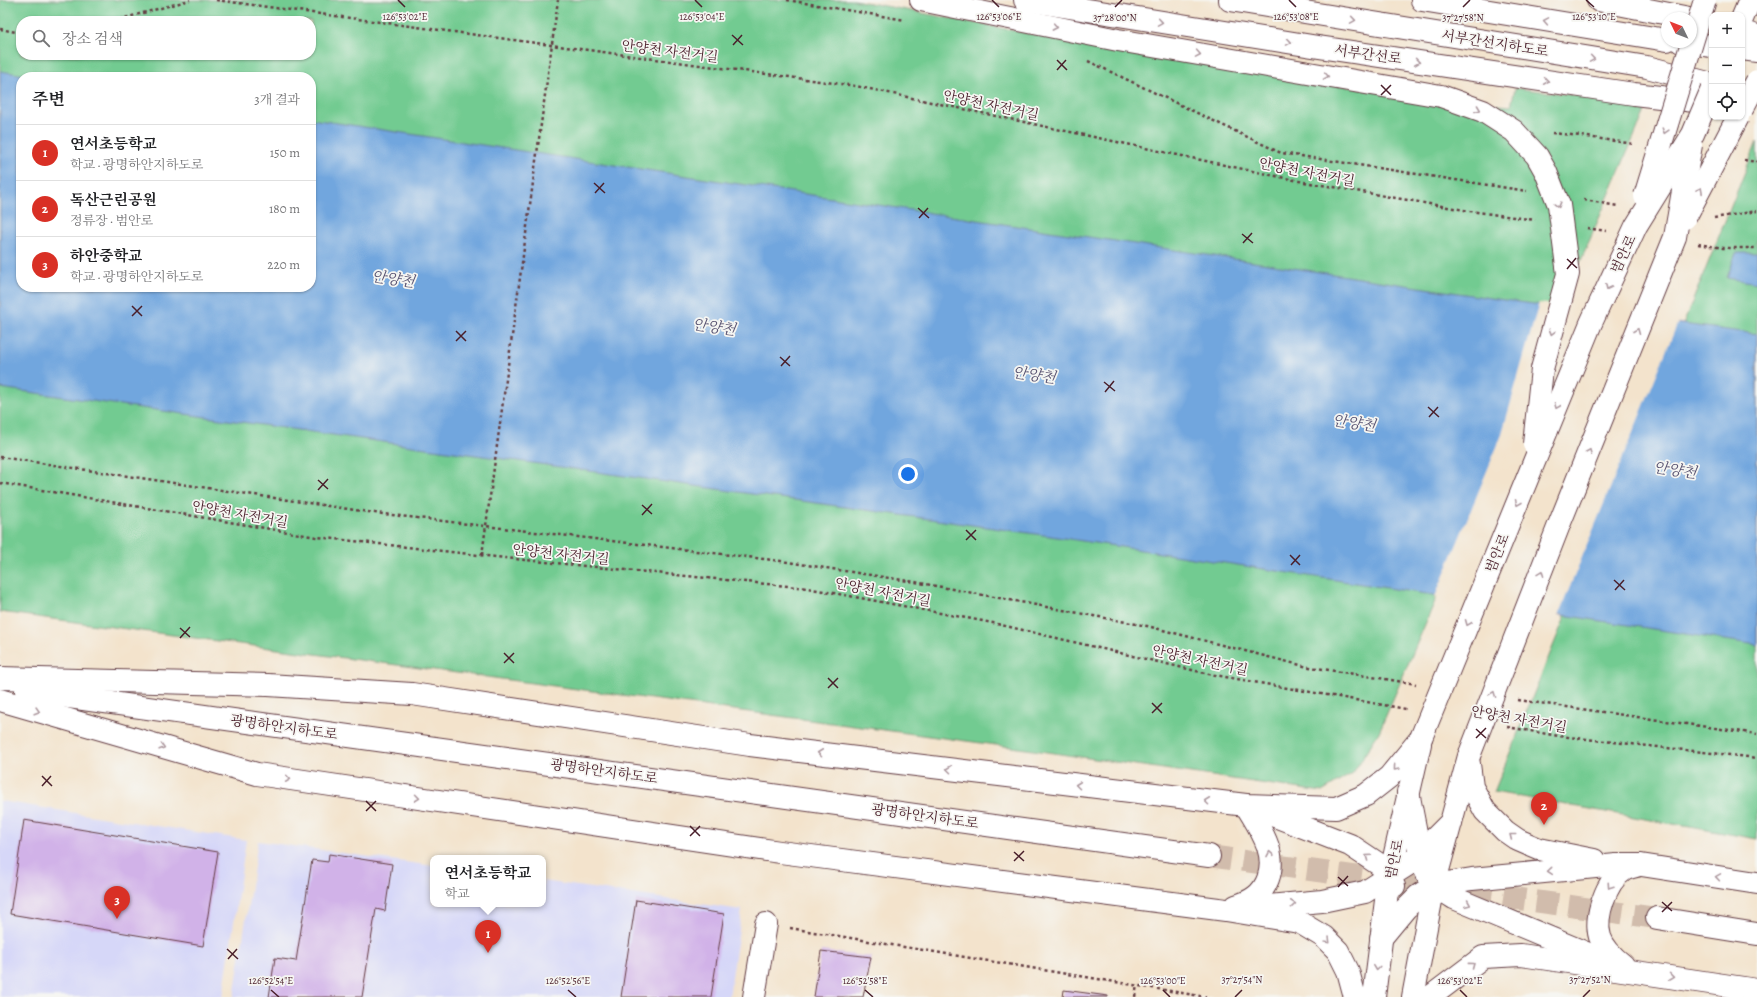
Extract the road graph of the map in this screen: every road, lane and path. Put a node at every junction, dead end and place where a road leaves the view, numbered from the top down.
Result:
1 (190, 0) edge
2 (216, 0) edge
3 (558, 0) edge
4 (921, 0) edge
5 (1025, 0) edge
6 (1230, 0) edge
7 (1422, 0) edge
8 (1598, 0) edge
9 (1705, 0) edge
10 (1750, 0) edge
11 (1661, 12) edge
12 (1745, 12) edge
13 (132, 16) edge
14 (1697, 20) edge
15 (1709, 23) edge
16 (0, 30) edge
17 (16, 32) edge
18 (1745, 33) edge
19 (1757, 36) edge
20 (1661, 39) edge
21 (1697, 44) edge
22 (552, 46) junction
23 (1709, 46) edge
24 (1745, 49) edge
25 (1757, 51) edge
26 (1083, 59) dead end
27 (1757, 81) edge
28 (1709, 83) edge
29 (1745, 93) edge
30 (1709, 96) edge
31 (1757, 96) edge
32 (1709, 103) edge
33 (1745, 103) edge
34 (1745, 106) edge
35 (1757, 108) edge
36 (1737, 120) edge
37 (1693, 134) junction
38 (1533, 192) dead end
39 (1580, 200) dead end
40 (1620, 206) dead end
41 (1757, 211) edge
42 (1706, 219) dead end
43 (1541, 221) dead end
44 (1636, 226) junction
45 (1581, 227) dead end
46 (1613, 232) dead end
47 (1684, 240) junction
48 (1757, 248) edge
49 (0, 457) edge
50 (1532, 466) junction
51 (0, 483) edge
52 (486, 526) junction
53 (482, 555) junction
54 (0, 678) edge
55 (1420, 685) dead end
56 (0, 687) edge
57 (1514, 699) dead end
58 (0, 700) edge
59 (1411, 710) dead end
60 (1505, 727) dead end
61 (1757, 734) edge
62 (1421, 738) junction
63 (1469, 756) junction
64 (1757, 758) edge
65 (1408, 792) junction
66 (1246, 805) junction
67 (1451, 822) junction
68 (1420, 853) junction
69 (1209, 856) tunnel mouth
70 (1616, 865) junction
71 (1640, 865) junction
72 (1389, 878) junction
73 (1757, 883) edge
74 (1434, 885) junction
75 (1405, 909) junction
76 (1226, 910) junction
77 (1657, 918) tunnel mouth
78 (766, 924) joint
79 (1757, 934) edge
80 (1381, 938) junction
81 (1421, 950) junction
82 (1632, 972) junction
83 (1137, 985) junction
84 (1757, 990) edge
85 (754, 997) edge
86 (1135, 997) edge
87 (1206, 997) edge
88 (1355, 997) edge
89 (1374, 997) edge
90 (1413, 997) edge
91 (1430, 997) edge

1 - 13 path
2 - 22 path, 안양천 자전거길
3 - 22 path
4 -> 50 main road, bridge
5 -> 32 main road, 서부간선로
6 -> 28 main road, 서부간선지하도로
20 -> 7 main road
8 - 11 main road
9 -> 44 main road, bridge
10 - 12 main road
14 - 15 main road
16 - 17 path
18 - 19 main road
21 - 23 main road
22 - 43 path, 안양천 자전거길
22 - 52 path
24 - 25 main road
26 - 38 path
27 - 33 main road, bridge
29 - 31 main road
30 - 37 main road, 범안로, bridge
34 - 35 main road
47 -> 36 main road, bridge
37 - 44 main road, 범안로, bridge
37 - 47 main road, 범안로, bridge
39 - 40 path
41 - 42 path
44 -> 50 main road, 범안로, bridge
45 - 46 path
47 - 48 path
63 -> 47 main road, 범안로, bridge
49 - 52 path
50 -> 62 main road, 범안로, bridge
51 - 53 path, 안양천 자전거길
52 - 53 path
52 - 55 path
53 - 59 path, 안양천 자전거길
66 -> 54 main road
56 - 69 main road, 광명하안지하도로
57 - 61 path
58 -> 76 main road
60 - 64 path, 안양천 자전거길
62 - 65 main road, 범안로
62 -> 66 main road
63 - 67 main road, 범안로
70 -> 63 main road
65 - 68 main road
65 - 72 main road, 범안로
72 -> 66 main road
76 -> 66 main road
67 - 68 main road
67 - 74 main road, 범안로
68 - 72 main road
68 - 74 main road
70 - 71 main road
70 -> 74 main road
73 -> 71 main road
71 -> 82 main road
72 - 75 main road
76 -> 72 main road
72 - 80 main road, 범안로
74 - 75 main road
74 - 81 main road, 범안로
74 -> 82 main road
75 - 80 main road
75 - 81 main road
76 -> 88 main road
77 - 79 main road
78 - 83 path
78 - 85 main road
80 -> 89 main road, 범안로
81 - 90 main road, 범안로
82 -> 84 main road
91 -> 82 main road
83 - 86 path
83 - 87 path

